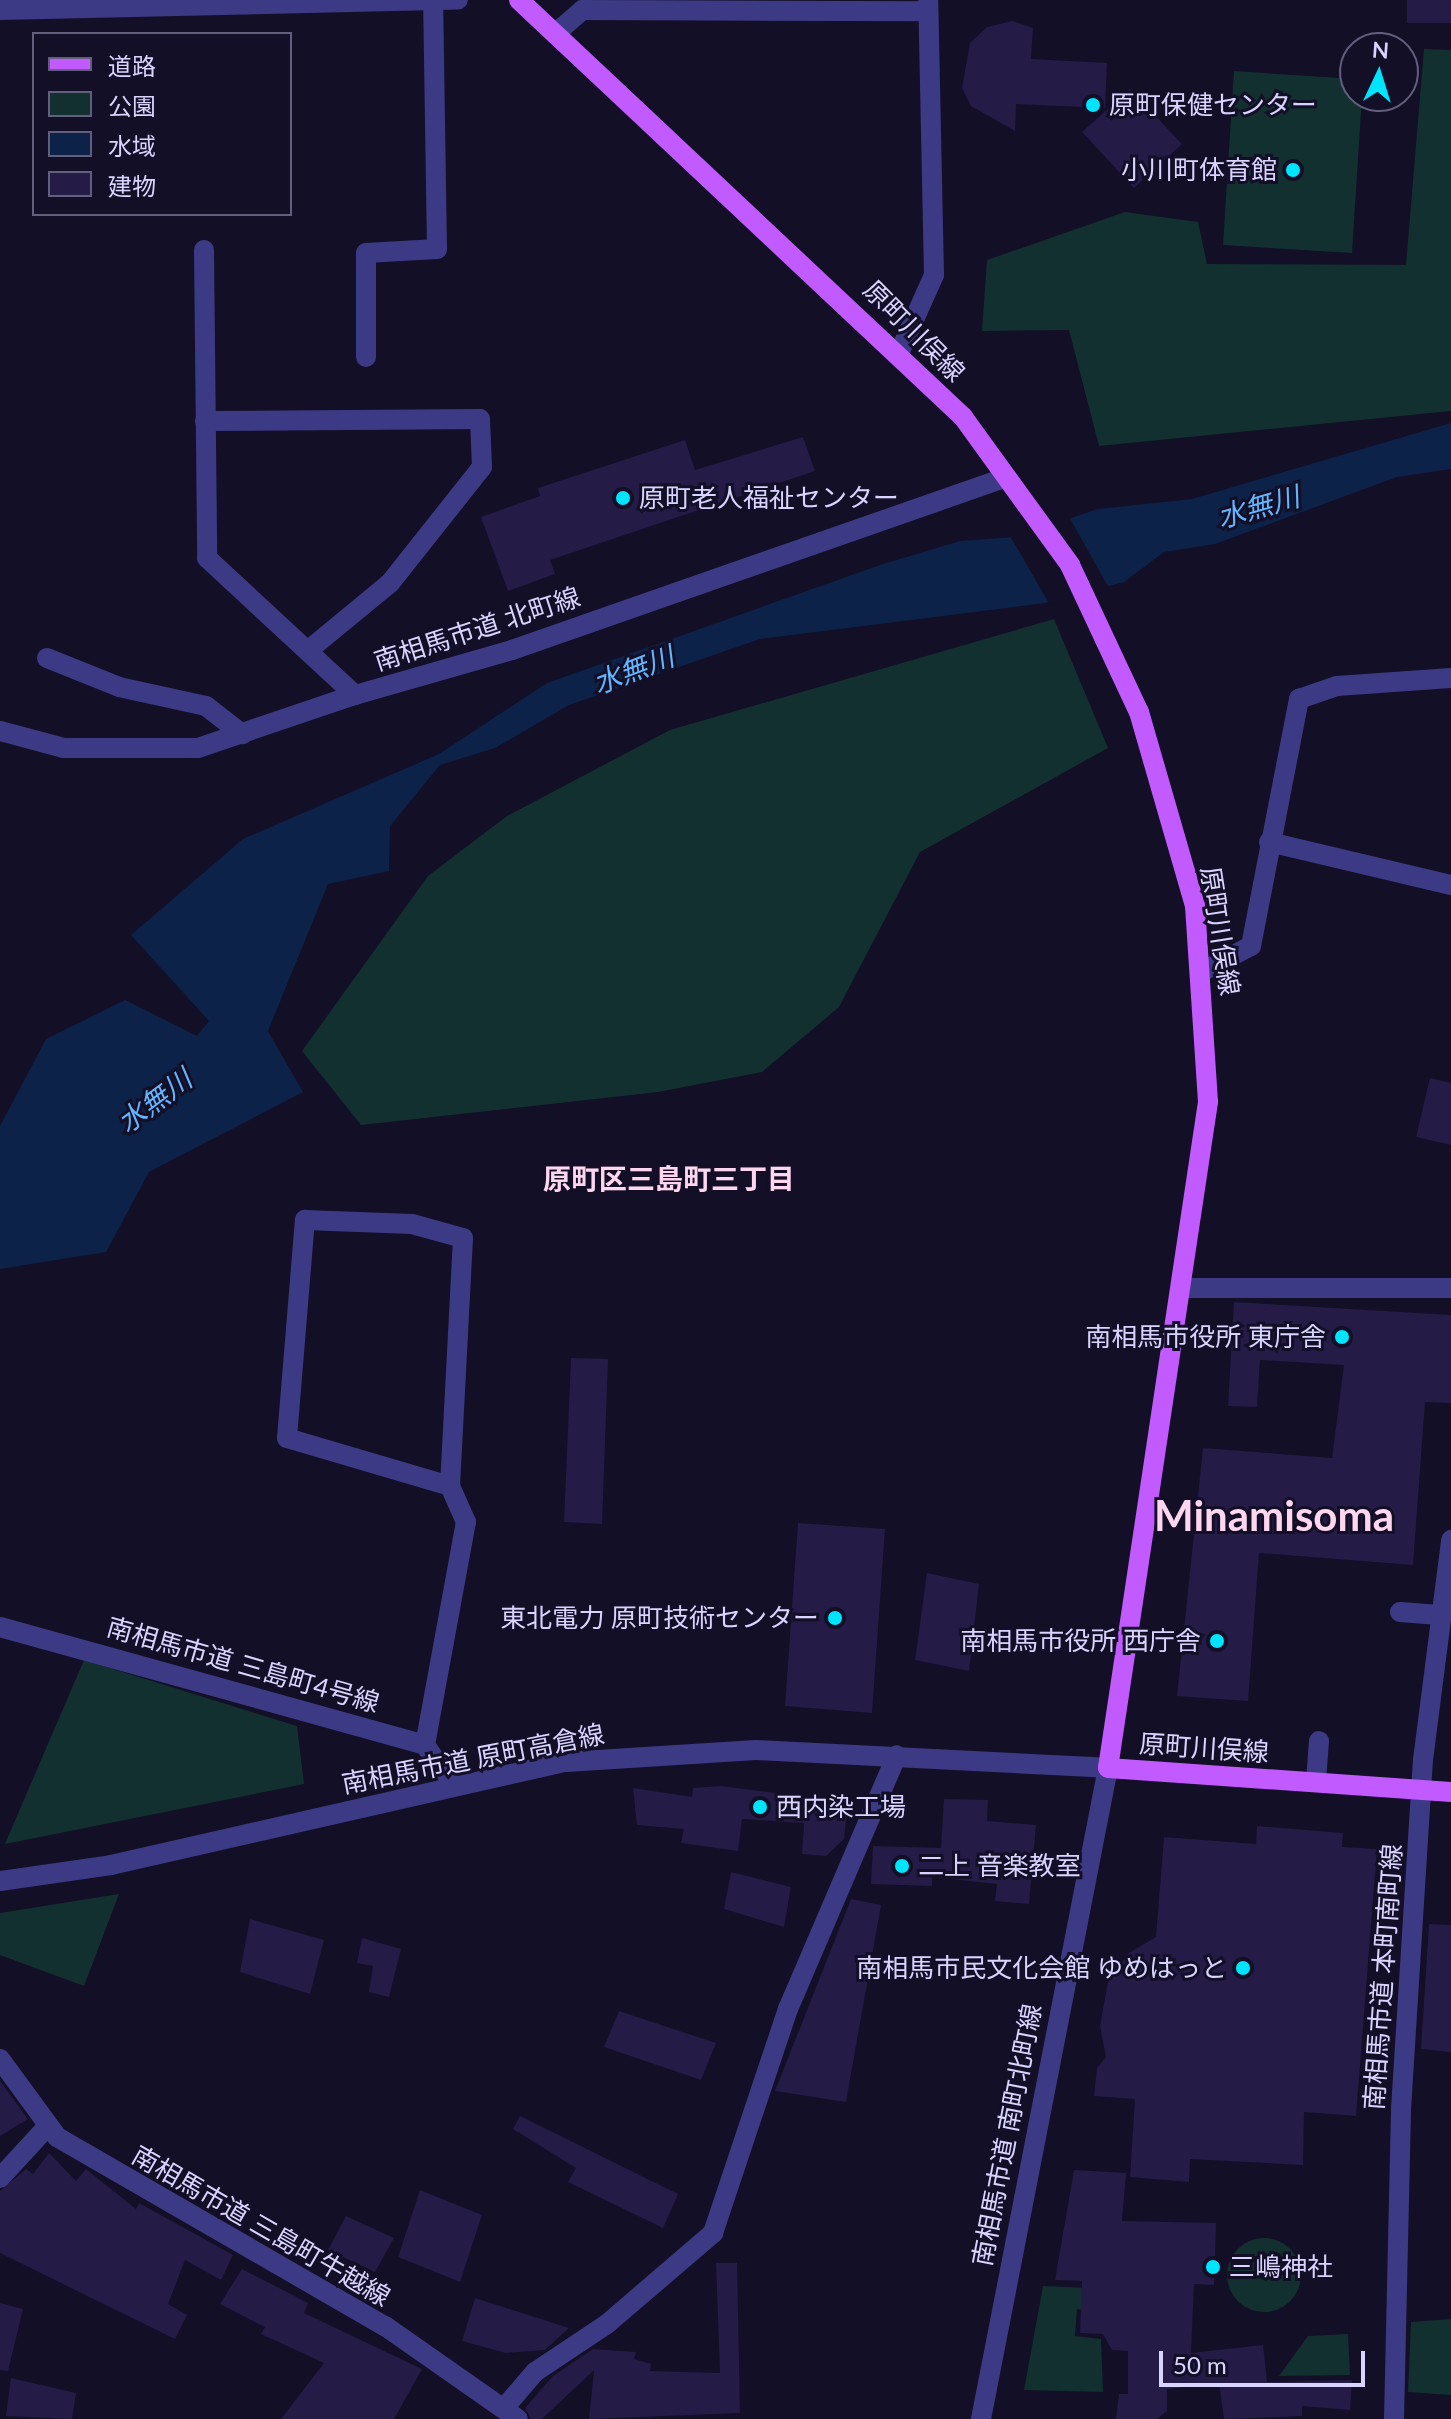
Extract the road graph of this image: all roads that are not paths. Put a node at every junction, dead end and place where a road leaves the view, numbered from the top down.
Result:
1 (458, 0) edge
2 (519, 0) edge
3 (433, 3) junction
4 (928, 6) edge
5 (0, 10) edge
6 (556, 33) junction
7 (204, 250) dead end
8 (900, 351) junction
9 (366, 357) dead end
10 (205, 421) junction
11 (1013, 485) junction
12 (310, 649) junction
13 (47, 658) dead end
14 (1451, 678) edge
15 (355, 695) junction
16 (0, 731) edge
17 (242, 734) junction
18 (1269, 842) junction
19 (1451, 885) edge
20 (1205, 970) junction
21 (1185, 1288) junction
22 (1451, 1288) edge
23 (450, 1486) junction
24 (1451, 1540) edge
25 (1400, 1612) dead end
26 (1440, 1615) junction
27 (0, 1627) edge
28 (1319, 1741) dead end
29 (425, 1745) junction
30 (897, 1755) junction
31 (1108, 1768) junction
32 (1316, 1781) junction
33 (452, 1784) junction
34 (1421, 1790) junction
35 (1451, 1792) edge
36 (0, 1881) edge
37 (0, 2059) edge
38 (46, 2128) junction
39 (0, 2178) edge
40 (511, 2413) edge
41 (981, 2419) edge
42 (1394, 2419) edge

1 - 3 street
2 - 6 main road, 原町川俣線
3 - 5 street
3 - 9 street
4 - 6 street
4 - 8 street
6 - 8 main road, 原町川俣線
7 - 10 street, 南相馬市道 北町線
8 - 11 main road, 原町川俣線
10 - 12 street, 南相馬市道 北町線
10 - 12 street
11 - 15 street, 南相馬市道 北町線
11 - 20 main road, 原町川俣線
12 - 15 street, 南相馬市道 北町線
13 - 17 street
14 - 18 street
15 - 17 street
16 - 17 street
18 - 19 street
18 - 20 street
20 - 21 main road, 原町川俣線
21 - 22 street
21 - 31 main road, 原町川俣線
23 - 23 street
23 - 29 street
24 - 26 street, 南相馬市道 本町南町線
25 - 26 street
26 - 34 street, 南相馬市道 本町南町線
27 - 29 street, 南相馬市道 三島町4号線
28 - 32 street
29 - 33 street
30 - 31 street, 南相馬市道 原町高倉線
30 - 33 street, 南相馬市道 原町高倉線
30 - 40 street
31 - 32 main road, 原町川俣線
31 - 41 street, 南相馬市道 南町北町線
32 - 34 main road, 原町川俣線
33 - 36 street, 南相馬市道 原町高倉線
34 - 35 main road, 原町川俣線
34 - 42 street, 南相馬市道 本町南町線
37 - 38 street, 南相馬市道 三島町牛越線
38 - 39 street
38 - 40 street, 南相馬市道 三島町牛越線

